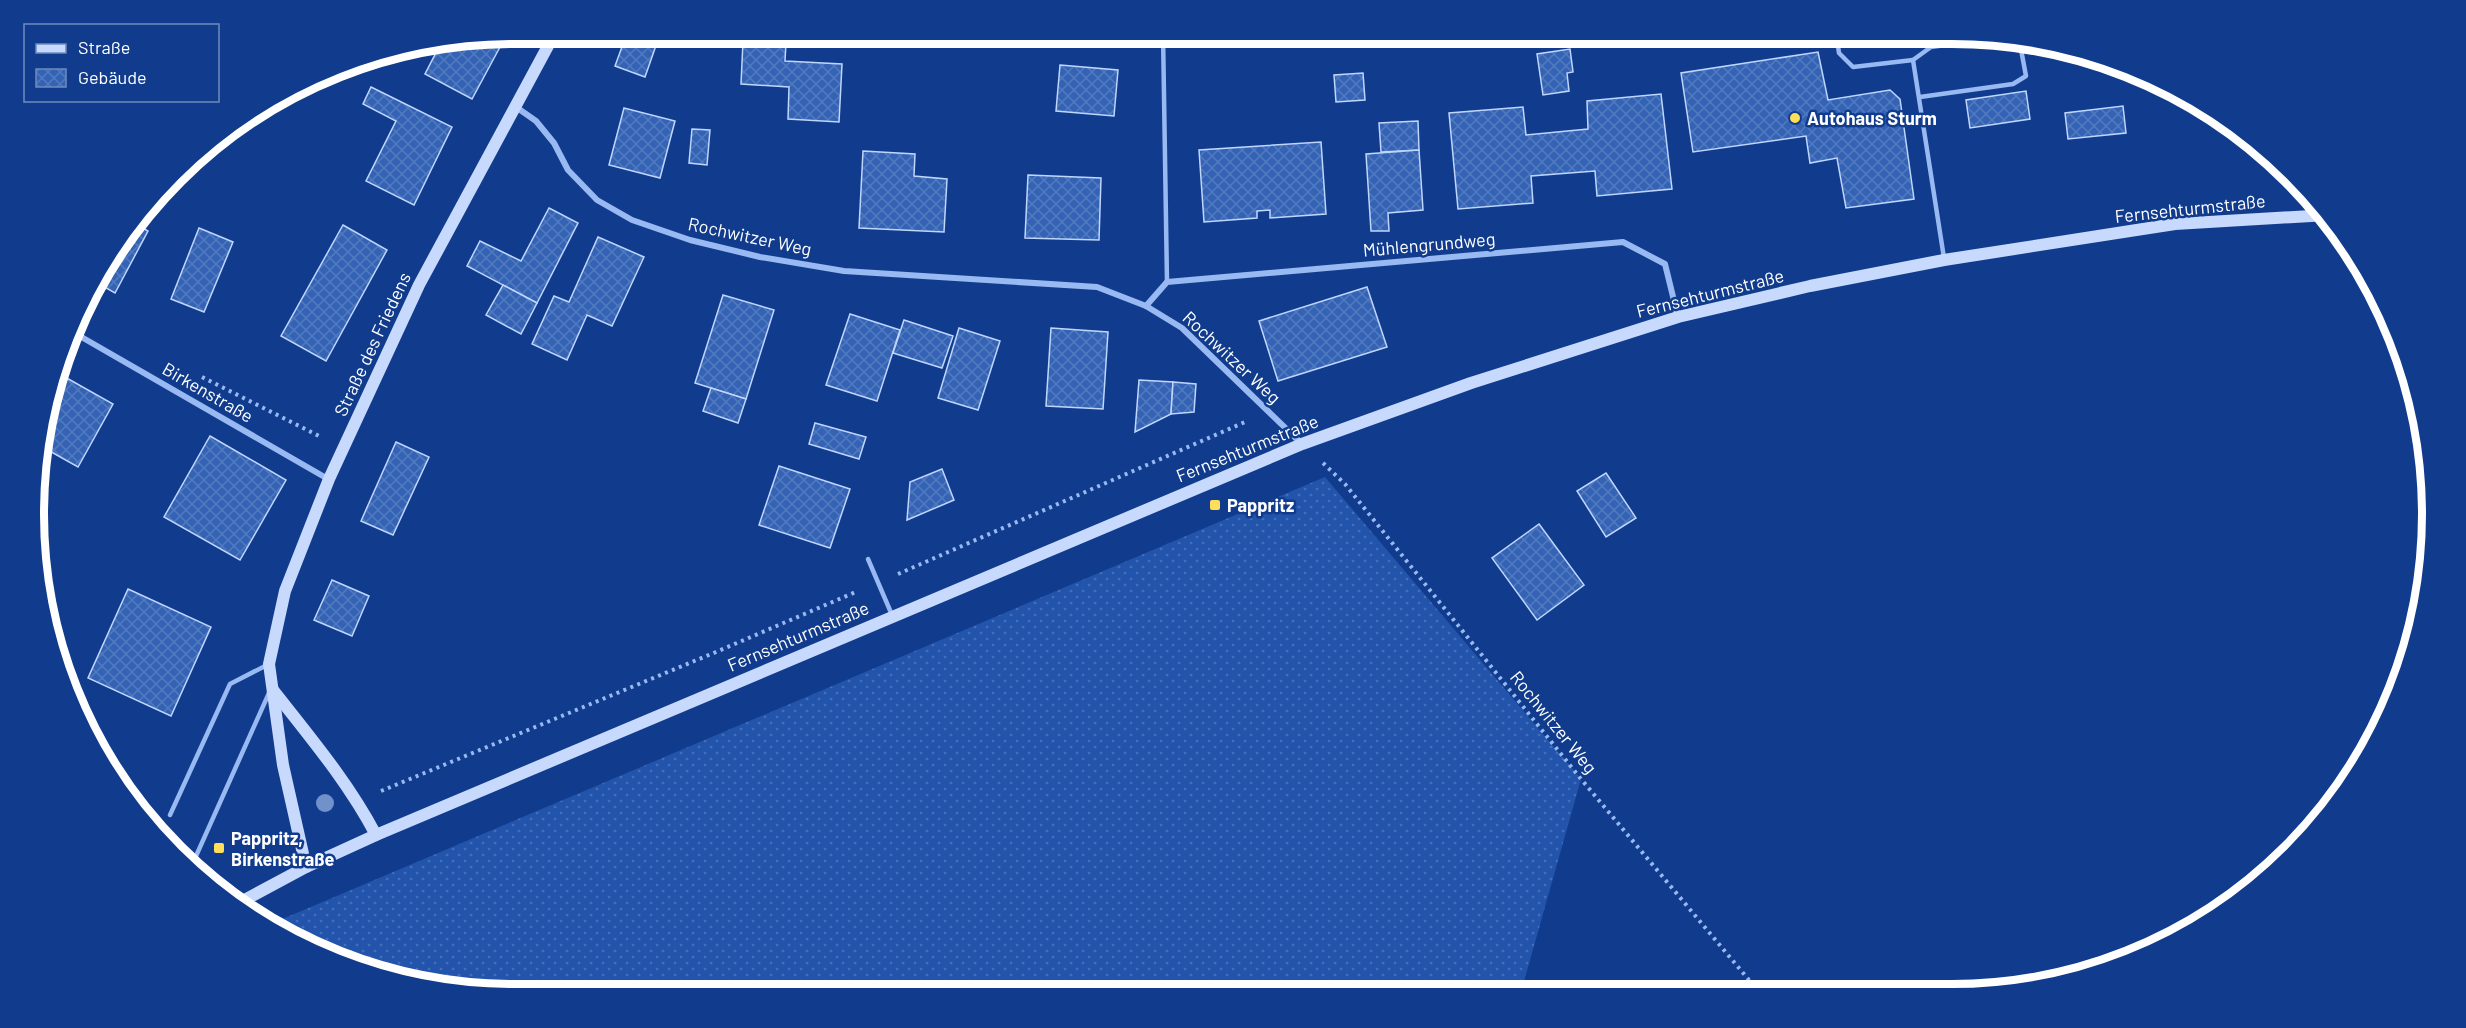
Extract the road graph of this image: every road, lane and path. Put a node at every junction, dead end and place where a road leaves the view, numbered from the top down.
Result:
1 (549, 44) edge
2 (1163, 44) edge
3 (1838, 44) edge
4 (1953, 44) edge
5 (2021, 49) edge
6 (1913, 60) junction
7 (1920, 97) junction
8 (515, 106) junction
9 (2315, 216) edge
10 (1944, 260) junction
11 (1167, 282) junction
12 (1146, 306) junction
13 (1678, 317) junction
14 (79, 335) edge
15 (199, 375) dead end
16 (1269, 412) junction
17 (326, 439) dead end
18 (1302, 444) junction
19 (329, 479) junction
20 (868, 559) dead end
21 (879, 582) junction
22 (892, 615) junction
23 (269, 664) junction
24 (272, 688) junction
25 (358, 801) junction
26 (170, 815) dead end
27 (376, 835) junction
28 (195, 859) edge
29 (306, 867) junction
30 (245, 900) edge
31 (1752, 984) edge

1 - 8 street, Straße des Friedens
2 - 11 lane
3 - 6 lane
4 - 6 lane
5 - 7 lane
6 - 7 lane
7 - 10 lane
8 - 12 street, Rochwitzer Weg
8 - 19 street, Straße des Friedens
9 - 10 street, Fernsehturmstraße
10 - 13 street, Fernsehturmstraße
11 - 12 street
11 - 13 street, Mühlengrundweg
12 - 16 street, Rochwitzer Weg
13 - 18 street, Fernsehturmstraße
14 - 19 street, Birkenstraße
15 - 17 path
16 - 18 street, Rochwitzer Weg
16 - 21 path
18 - 22 street, Fernsehturmstraße
18 - 31 path, Rochwitzer Weg
19 - 23 street, Straße des Friedens
20 - 21 lane
21 - 22 lane
21 - 25 path
22 - 27 street, Fernsehturmstraße
23 - 24 street, Straße des Friedens
23 - 26 lane
24 - 25 street
24 - 28 lane
24 - 29 street, Straße des Friedens
25 - 27 street
27 - 29 street, Fernsehturmstraße
29 - 30 street, Fernsehturmstraße

